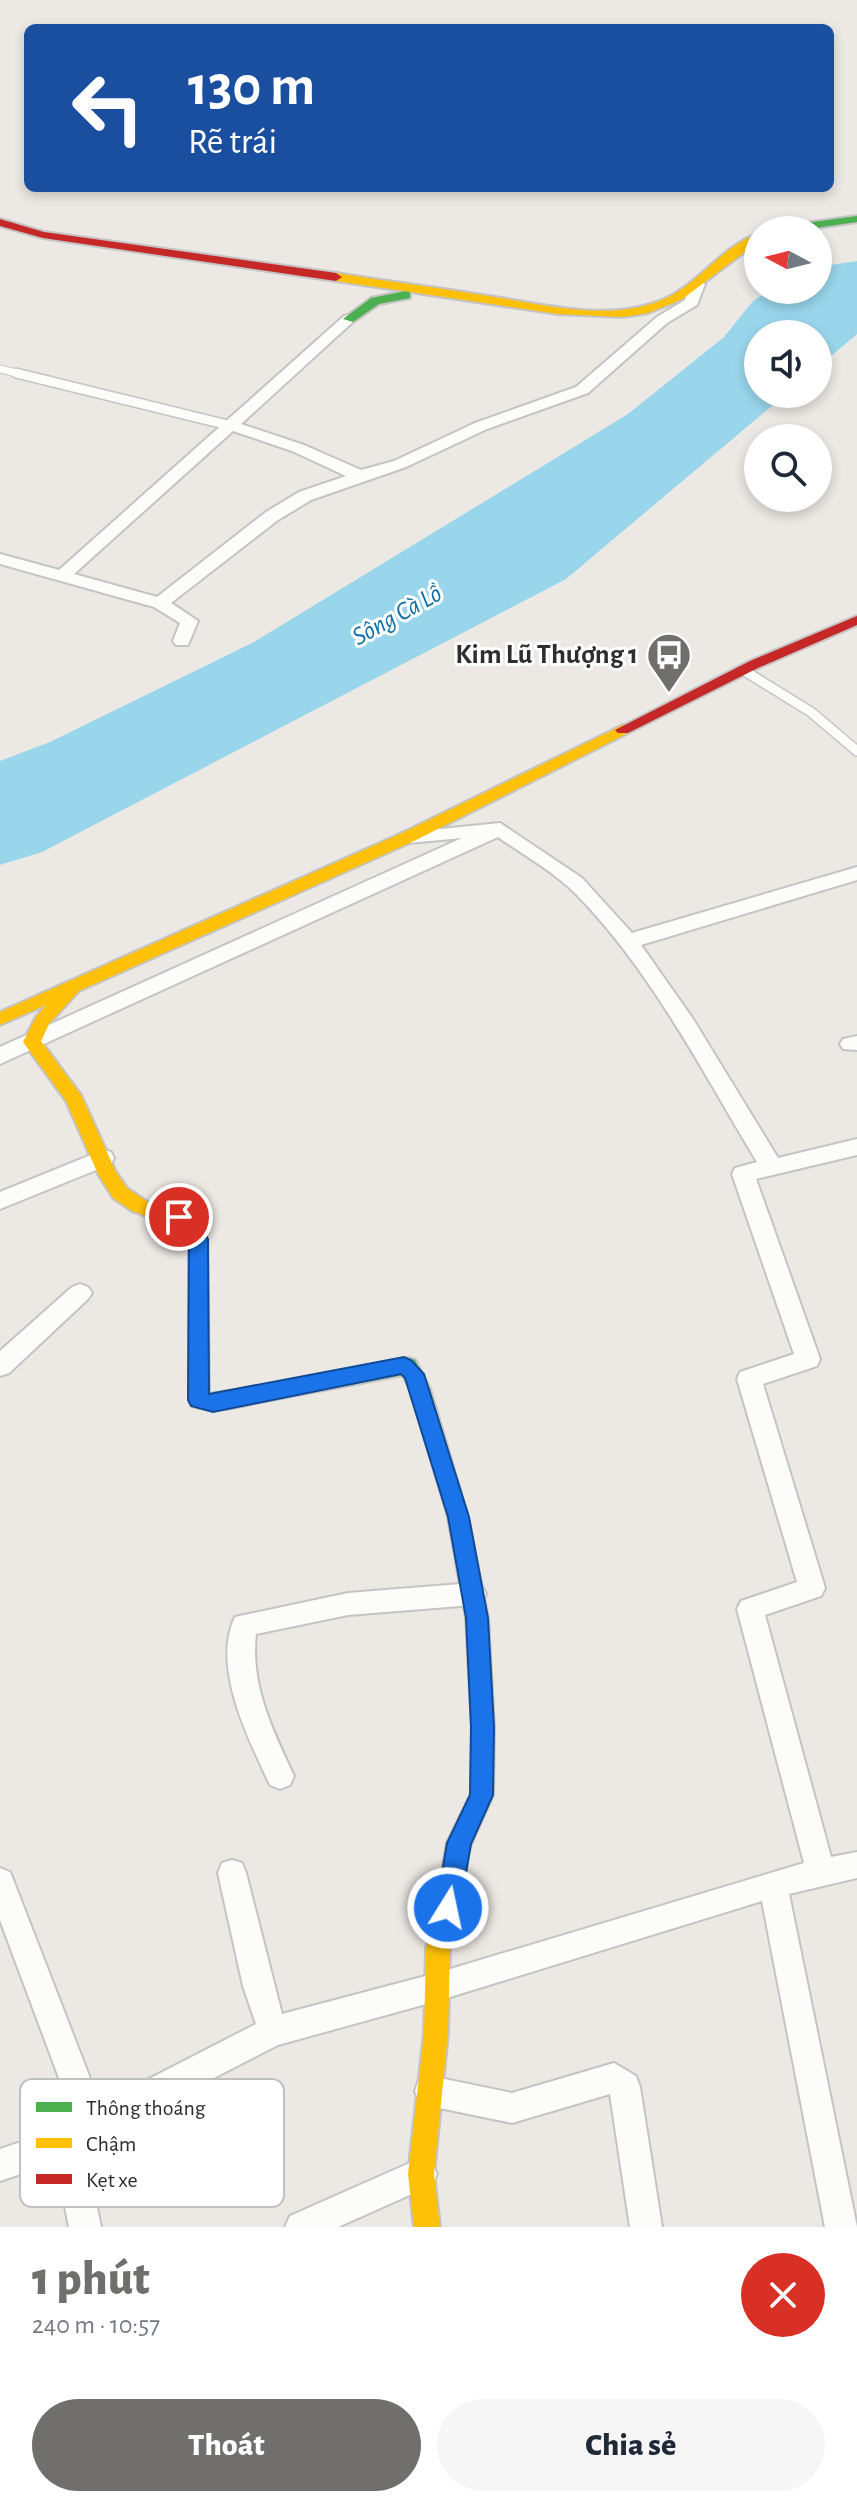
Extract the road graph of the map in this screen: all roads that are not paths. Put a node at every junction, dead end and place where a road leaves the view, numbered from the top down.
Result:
1 (857, 219) edge
2 (832, 222) edge
3 (0, 225) edge
4 (744, 245) edge
5 (698, 284) junction
6 (472, 297) junction
7 (349, 319) joint
8 (0, 369) edge
9 (232, 426) junction
10 (360, 476) junction
11 (0, 559) edge
12 (63, 575) junction
13 (160, 603) junction
14 (857, 620) edge
15 (182, 641) dead end
16 (743, 670) junction
17 (857, 751) edge
18 (500, 829) junction
19 (408, 837) junction
20 (857, 873) edge
21 (627, 942) junction
22 (76, 983) junction
23 (0, 1019) edge
24 (32, 1042) junction
25 (0, 1056) edge
26 (857, 1147) edge
27 (103, 1158) junction
28 (773, 1169) junction
29 (0, 1201) edge
30 (80, 1293) dead end
31 (0, 1366) edge
32 (473, 1594) junction
33 (280, 1776) dead end
34 (857, 1865) edge
35 (232, 1873) dead end
36 (821, 1873) junction
37 (0, 1882) edge
38 (773, 1884) junction
39 (437, 1987) junction
40 (273, 2031) junction
41 (63, 2079) edge
42 (182, 2079) edge
43 (430, 2091) junction
44 (20, 2157) edge
45 (0, 2165) edge
46 (421, 2174) junction
47 (84, 2207) edge
48 (85, 2227) edge
49 (301, 2227) edge
50 (427, 2227) edge
51 (646, 2227) edge
52 (841, 2227) edge

1 - 2 street
3 - 6 street
4 - 5 street
5 - 6 street
5 - 10 street
6 - 7 street
7 - 9 street
8 - 9 lane
9 - 10 street
9 - 12 street
10 - 13 street
11 - 12 street
12 - 13 street
13 - 15 street
14 - 16 street
16 - 17 lane
16 - 19 street
18 - 19 street
18 - 21 street
18 - 24 street
19 - 22 street
20 - 21 street
21 - 28 street
22 - 23 street
22 - 24 street
24 - 25 street
24 - 27 street
26 - 28 street
27 - 29 street
27 - 32 street
28 - 36 street
30 - 31 street
32 - 33 street
32 - 39 street
34 - 36 street
35 - 40 street
36 - 38 street
37 - 41 street
38 - 39 street
38 - 52 street
39 - 40 street
39 - 43 street
40 - 42 street
43 - 46 street
43 - 51 street
44 - 45 street
46 - 49 street
46 - 50 street
47 - 48 street

